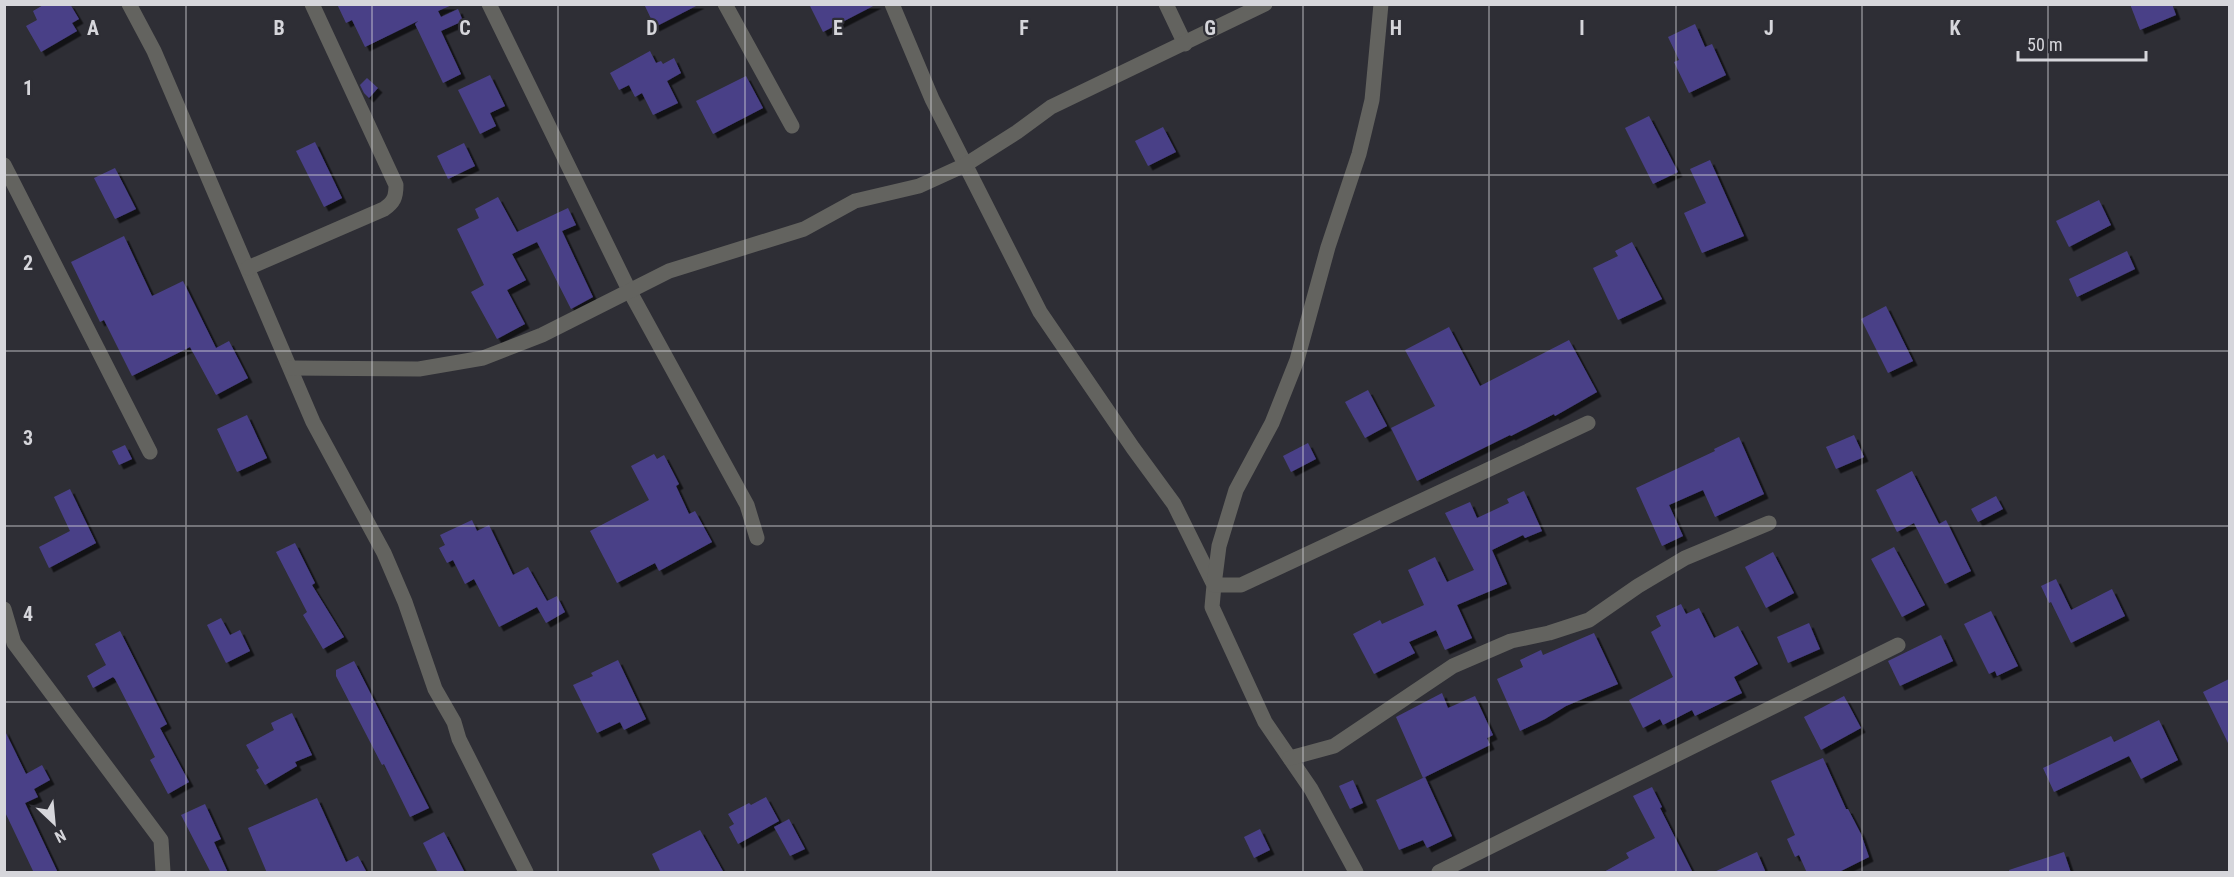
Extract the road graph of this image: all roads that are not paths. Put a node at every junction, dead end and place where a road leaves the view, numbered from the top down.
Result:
1 (129, 4) edge
2 (312, 4) edge
3 (489, 4) edge
4 (725, 4) edge
5 (892, 4) edge
6 (1166, 4) edge
7 (1265, 4) edge
8 (1381, 4) edge
9 (1185, 44) junction
10 (792, 126) dead end
11 (4, 165) edge
12 (965, 165) junction
13 (248, 268) junction
14 (629, 290) junction
15 (291, 368) junction
16 (1587, 423) dead end
17 (150, 452) dead end
18 (1768, 523) dead end
19 (757, 538) dead end
20 (1214, 585) junction
21 (4, 609) edge
22 (9, 645) edge
23 (1898, 645) dead end
24 (1290, 758) junction
25 (163, 873) edge
26 (526, 873) edge
27 (1356, 873) edge
28 (1439, 873) edge

1 - 13 street
2 - 13 street
3 - 14 street
4 - 10 street
5 - 12 street
6 - 9 street
7 - 9 street
8 - 20 street
9 - 12 street
11 - 17 street
12 - 14 street
12 - 20 street
13 - 15 street
14 - 15 street
14 - 19 street
15 - 26 street
16 - 20 street
18 - 24 street
20 - 24 street
21 - 22 street
22 - 25 street
23 - 28 street
24 - 27 street

